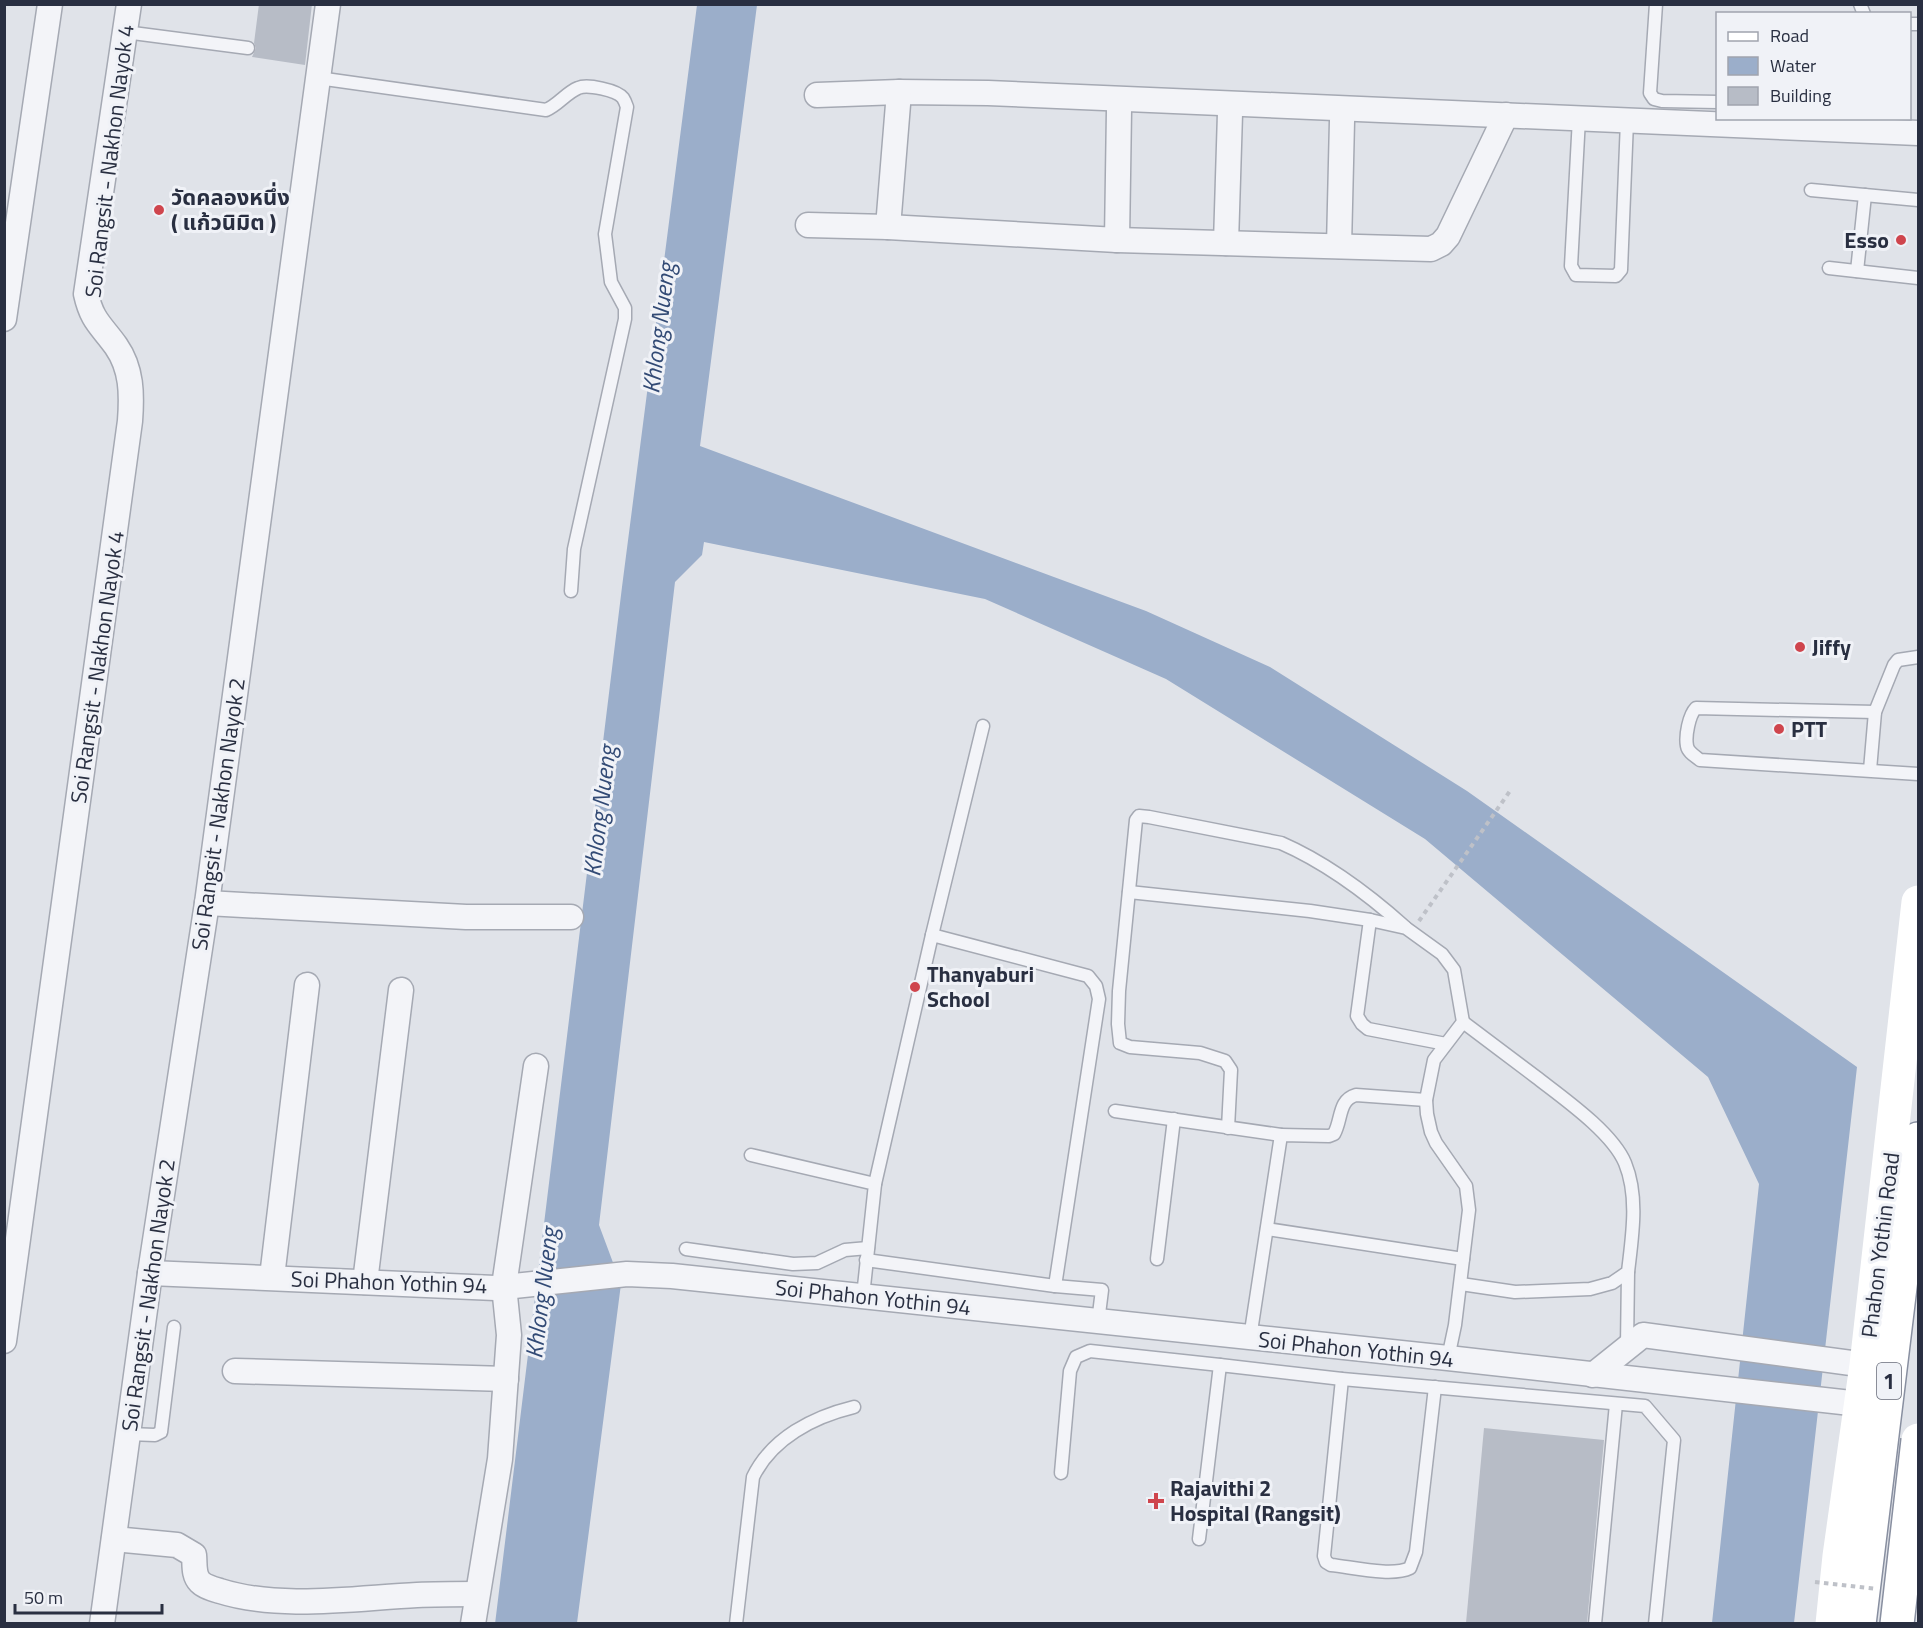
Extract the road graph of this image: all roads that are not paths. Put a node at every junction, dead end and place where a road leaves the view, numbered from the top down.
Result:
1 (50, 4) edge
2 (129, 4) edge
3 (328, 4) edge
4 (1656, 4) edge
5 (125, 32) junction
6 (248, 48) dead end
7 (318, 78) junction
8 (900, 92) junction
9 (817, 95) dead end
10 (1716, 102) edge
11 (1119, 110) dead end
12 (1230, 113) dead end
13 (1506, 115) junction
14 (1579, 118) junction
15 (1342, 121) dead end
16 (1627, 121) junction
17 (1918, 133) edge
18 (1811, 190) dead end
19 (1865, 195) junction
20 (1918, 200) edge
21 (808, 225) dead end
22 (888, 227) junction
23 (1117, 240) junction
24 (1226, 243) junction
25 (1338, 246) junction
26 (1829, 268) dead end
27 (1857, 271) junction
28 (1918, 278) edge
29 (4, 319) edge
30 (571, 591) dead end
31 (1918, 657) edge
32 (1875, 712) junction
33 (983, 726) dead end
34 (1870, 770) junction
35 (1918, 774) edge
36 (1129, 892) junction
37 (1918, 902) edge
38 (207, 903) junction
39 (571, 917) dead end
40 (1370, 920) junction
41 (1409, 930) junction
42 (932, 935) junction
43 (307, 986) dead end
44 (400, 990) dead end
45 (1463, 1022) junction
46 (1446, 1044) junction
47 (536, 1066) dead end
48 (1426, 1100) junction
49 (1115, 1111) dead end
50 (1174, 1119) junction
51 (1228, 1128) junction
52 (1281, 1136) junction
53 (1918, 1140) edge
54 (751, 1155) dead end
55 (875, 1185) junction
56 (1267, 1229) junction
57 (686, 1250) dead end
58 (867, 1254) junction
59 (1157, 1259) dead end
60 (1463, 1259) junction
61 (1628, 1272) junction
62 (150, 1273) junction
63 (272, 1278) junction
64 (365, 1282) junction
65 (1461, 1284) junction
66 (510, 1286) junction
67 (1055, 1286) junction
68 (8, 1287) edge
69 (863, 1296) junction
70 (1098, 1322) junction
71 (174, 1327) dead end
72 (1250, 1338) junction
73 (4, 1341) edge
74 (1627, 1348) junction
75 (1449, 1358) junction
76 (1220, 1365) junction
77 (1866, 1365) junction
78 (235, 1371) dead end
79 (1593, 1375) junction
80 (506, 1379) junction
81 (1342, 1379) junction
82 (1436, 1387) junction
83 (1616, 1404) junction
84 (1860, 1404) junction
85 (854, 1407) dead end
86 (128, 1434) junction
87 (1918, 1440) edge
88 (1061, 1473) dead end
89 (114, 1539) junction
90 (1199, 1539) dead end
91 (477, 1594) junction
92 (1852, 1622) edge
93 (102, 1623) edge
94 (473, 1623) edge
95 (736, 1623) edge
96 (1595, 1623) edge
97 (1655, 1623) edge
98 (1897, 1623) edge

1 - 29 street
2 - 5 street, Soi Rangsit - Nakhon Nayok 4
3 - 7 street, Soi Rangsit - Nakhon Nayok 2
4 - 10 lane
5 - 6 lane
5 - 68 street, Soi Rangsit - Nakhon Nayok 4
7 - 30 lane
7 - 38 street, Soi Rangsit - Nakhon Nayok 2
8 - 9 street
8 - 13 street
8 - 22 street
11 - 23 street
12 - 24 street
13 - 14 street
13 - 25 street
14 - 16 street
14 - 16 lane
15 - 25 street
16 - 17 street
18 - 19 lane
19 - 20 lane
19 - 27 lane
21 - 22 street
22 - 23 street
23 - 24 street
24 - 25 street
26 - 27 lane
27 - 28 lane
31 - 32 lane
32 - 34 lane
32 - 34 lane
33 - 42 lane
34 - 35 lane
36 - 40 lane
36 - 41 lane
36 - 51 lane
37 - 77 main road, Phahon Yothin Road / 1
38 - 39 street
38 - 62 street, Soi Rangsit - Nakhon Nayok 2
40 - 41 lane
40 - 46 lane
41 - 45 lane
42 - 55 lane
42 - 67 lane
43 - 63 street
44 - 64 street
45 - 46 lane
45 - 61 lane
46 - 48 lane
47 - 66 street
48 - 52 lane
48 - 60 lane
49 - 50 lane
50 - 51 lane
50 - 59 lane
51 - 52 lane
52 - 56 lane
53 - 92 main road, Phahon Yothin Road / 1
54 - 55 lane
55 - 58 lane
56 - 60 lane
56 - 72 lane
57 - 58 lane
58 - 67 lane
58 - 69 lane
60 - 65 lane
61 - 65 lane
61 - 74 lane
62 - 63 street, Soi Phahon Yothin 94
62 - 86 street, Soi Rangsit - Nakhon Nayok 2
63 - 64 street, Soi Phahon Yothin 94
64 - 66 street, Soi Phahon Yothin 94
65 - 75 lane
66 - 69 street, Soi Phahon Yothin 94
66 - 80 street
67 - 70 lane
68 - 73 street, Soi Rangsit - Nakhon Nayok 4
69 - 70 street, Soi Phahon Yothin 94
70 - 72 street, Soi Phahon Yothin 94
71 - 86 lane
72 - 75 street, Soi Phahon Yothin 94
74 - 77 street
74 - 79 street
75 - 79 street, Soi Phahon Yothin 94
76 - 81 lane
76 - 88 lane
76 - 90 lane
77 - 84 main road, Phahon Yothin Road / 1
78 - 80 street
79 - 84 street, Soi Phahon Yothin 94
80 - 91 street
81 - 82 lane
81 - 82 lane
82 - 83 lane
83 - 96 lane
83 - 97 lane
84 - 92 main road, Phahon Yothin Road / 1
85 - 95 lane
86 - 89 street, Soi Rangsit - Nakhon Nayok 2
87 - 98 main road, bridge
89 - 91 street
89 - 93 street, Soi Rangsit - Nakhon Nayok 2
91 - 94 street

